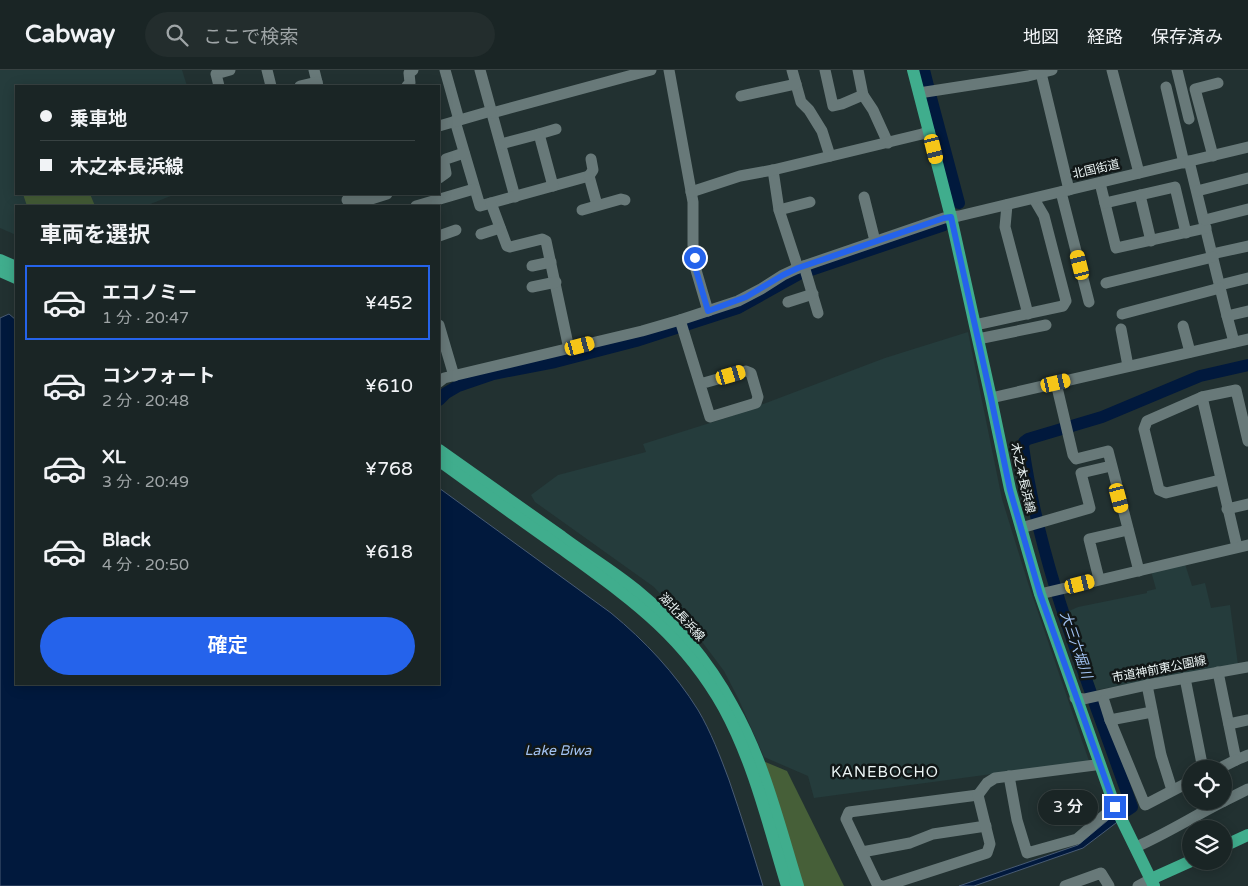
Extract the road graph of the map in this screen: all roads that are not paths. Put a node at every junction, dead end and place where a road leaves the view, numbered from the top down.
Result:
1 (230, 70) edge
2 (267, 70) edge
3 (314, 70) edge
4 (412, 70) edge
5 (445, 70) edge
6 (480, 70) edge
7 (651, 70) edge
8 (668, 70) edge
9 (792, 70) edge
10 (824, 70) edge
11 (858, 70) edge
12 (913, 70) edge
13 (1112, 70) edge
14 (1177, 70) edge
15 (1047, 71) edge
16 (1218, 83) dead end
17 (318, 84) edge
18 (796, 84) junction
19 (219, 85) edge
20 (271, 85) edge
21 (408, 85) edge
22 (1166, 87) dead end
23 (919, 92) junction
24 (863, 95) junction
25 (741, 96) dead end
26 (492, 112) junction
27 (1189, 120) dead end
28 (457, 121) junction
29 (440, 126) edge
30 (556, 130) dead end
31 (929, 131) junction
32 (539, 134) junction
33 (888, 142) junction
34 (501, 144) junction
35 (1248, 147) edge
36 (464, 153) junction
37 (830, 156) junction
38 (1213, 156) junction
39 (591, 159) dead end
40 (1187, 162) junction
41 (773, 170) junction
42 (1140, 173) junction
43 (589, 176) junction
44 (440, 178) edge
45 (1248, 178) edge
46 (1100, 183) junction
47 (553, 186) junction
48 (474, 188) junction
49 (1065, 191) junction
50 (1197, 191) junction
51 (691, 192) junction
52 (1140, 194) junction
53 (384, 195) edge
54 (515, 197) junction
55 (864, 197) dead end
56 (1034, 199) junction
57 (347, 200) edge
58 (625, 200) dead end
59 (810, 202) dead end
60 (1105, 202) junction
61 (491, 203) junction
62 (419, 205) edge
63 (1006, 205) junction
64 (597, 206) junction
65 (1248, 209) edge
66 (582, 210) dead end
67 (780, 210) junction
68 (951, 217) junction
69 (1206, 224) junction
70 (500, 228) junction
71 (456, 230) dead end
72 (1186, 232) junction
73 (481, 234) dead end
74 (440, 236) edge
75 (1151, 240) junction
76 (875, 241) junction
77 (1248, 246) edge
78 (1213, 255) junction
79 (0, 260) edge
80 (552, 262) junction
81 (532, 266) dead end
82 (15, 267) edge
83 (803, 269) junction
84 (0, 271) edge
85 (15, 278) edge
86 (1248, 278) edge
87 (556, 282) junction
88 (1106, 283) dead end
89 (1220, 286) junction
90 (532, 287) dead end
91 (813, 294) junction
92 (788, 302) dead end
93 (1089, 302) dead end
94 (708, 311) junction
95 (1248, 311) edge
96 (818, 313) dead end
97 (1028, 314) junction
98 (1122, 314) dead end
99 (1227, 316) junction
100 (682, 324) junction
101 (975, 325) junction
102 (1046, 325) dead end
103 (1183, 326) dead end
104 (1121, 329) dead end
105 (440, 336) edge
106 (978, 339) junction
107 (1248, 339) edge
108 (1234, 342) junction
109 (569, 349) junction
110 (1190, 352) junction
111 (1128, 366) junction
112 (444, 378) edge
113 (1056, 383) junction
114 (700, 384) junction
115 (1248, 388) edge
116 (1236, 390) junction
117 (1202, 397) junction
118 (991, 398) junction
119 (1248, 441) edge
120 (440, 451) edge
121 (440, 462) edge
122 (1111, 466) junction
123 (1220, 480) junction
124 (1248, 504) edge
125 (1228, 508) junction
126 (1025, 527) junction
127 (1128, 530) junction
128 (1242, 546) edge
129 (1139, 570) junction
130 (1099, 579) junction
131 (1050, 592) junction
132 (1248, 667) edge
133 (1218, 672) junction
134 (1185, 678) junction
135 (1147, 685) junction
136 (1091, 698) junction
137 (1152, 712) junction
138 (1110, 720) junction
139 (1248, 720) edge
140 (1229, 724) junction
141 (1248, 755) edge
142 (1201, 760) edge
143 (1236, 760) junction
144 (1098, 762) junction
145 (1232, 762) edge
146 (1009, 776) junction
147 (1182, 785) edge
148 (1248, 789) edge
149 (1172, 790) junction
150 (978, 795) junction
151 (1232, 797) edge
152 (1114, 805) junction
153 (1206, 810) edge
154 (986, 826) junction
155 (1248, 835) edge
156 (1232, 842) edge
157 (1136, 847) junction
158 (862, 852) junction
159 (1182, 866) edge
160 (1152, 882) edge
161 (787, 886) edge
162 (798, 886) edge
163 (883, 886) edge
164 (1065, 886) edge
165 (1109, 886) edge
166 (1138, 886) edge

1 - 19 street
2 - 20 street
3 - 17 street
4 - 21 street
5 - 28 street
6 - 26 street
7 - 26 street
8 - 51 street
9 - 18 street
10 - 24 street
11 - 24 street
12 - 23 main road, 木之本長浜線
13 - 42 street
14 - 27 street
15 - 23 street
15 - 49 street
16 - 38 street
18 - 25 street
18 - 37 street
22 - 40 street
23 - 31 main road, 木之本長浜線
24 - 33 street
26 - 28 street
26 - 34 street
28 - 29 street
28 - 36 street
30 - 32 street
31 - 33 street
31 - 68 main road, 木之本長浜線
32 - 34 street
32 - 47 street
33 - 37 street
34 - 54 street
35 - 38 street, 北国街道
36 - 44 street
36 - 48 street
37 - 41 street
38 - 40 street, 北国街道
39 - 43 street
40 - 42 street, 北国街道
40 - 50 street
41 - 51 street
41 - 67 street
42 - 46 street, 北国街道
43 - 47 street
43 - 64 street
45 - 50 street
46 - 49 street, 北国街道
46 - 60 street
47 - 54 street
48 - 61 street
48 - 62 street
49 - 56 street, 北国街道
49 - 93 street
50 - 69 street
51 - 94 street
52 - 60 street
52 - 72 street
52 - 75 street
53 - 57 street
54 - 61 street
55 - 76 street
56 - 63 street, 北国街道
56 - 97 street
58 - 64 street
59 - 67 street
60 - 75 street
61 - 70 street
63 - 68 street, 北国街道
63 - 97 street
64 - 66 street
65 - 69 street
67 - 83 street
68 - 76 street, 北国街道
68 - 101 main road, 木之本長浜線
69 - 72 street
69 - 78 street
70 - 73 street
70 - 80 street
71 - 74 street
72 - 75 street
76 - 83 street, 北国街道
77 - 78 street
78 - 88 street
78 - 89 street
79 - 82 main road
80 - 81 street
80 - 87 street
83 - 91 street
83 - 94 street, 北国街道
84 - 85 main road
86 - 89 street
87 - 90 street
87 - 109 street
89 - 98 street
89 - 99 street
91 - 92 street
91 - 96 street
94 - 100 street, 北国街道
95 - 99 street
97 - 101 street
99 - 108 street
100 - 109 street, 北国街道
100 - 114 street
101 - 106 main road, 木之本長浜線
102 - 106 street
103 - 110 street
104 - 111 street
105 - 112 street
106 - 118 main road, 木之本長浜線
107 - 108 street
108 - 110 street
109 - 112 street, 北国街道
110 - 111 street
111 - 113 street
113 - 118 street
113 - 122 street
114 - 114 street
115 - 116 street
116 - 117 street
116 - 119 street
117 - 123 street
117 - 123 street
118 - 126 main road, 木之本長浜線
120 - 162 main road, 湖北長浜線
121 - 161 main road, 湖北長浜線
122 - 126 street
122 - 127 street
123 - 125 street
124 - 125 street
125 - 128 street
126 - 131 main road, 木之本長浜線
127 - 129 street
127 - 130 street
128 - 129 street
129 - 130 street
130 - 131 street
131 - 136 main road, 木之本長浜線
132 - 133 street, 市道神前東公園線
133 - 134 street, 市道神前東公園線
133 - 140 street
134 - 135 street, 市道神前東公園線
134 - 142 street
135 - 136 street, 市道神前東公園線
135 - 137 street
136 - 138 street
136 - 144 main road, 木之本長浜線
137 - 138 street
137 - 149 street
138 - 149 street
139 - 140 street
140 - 143 street
141 - 143 street
143 - 145 street
144 - 146 street
144 - 152 main road, 木之本長浜線
146 - 150 street
146 - 152 street
147 - 149 street
148 - 151 street
150 - 154 street
150 - 158 street
152 - 157 main road, 木之本長浜線
153 - 157 street
154 - 158 street
154 - 163 street
155 - 156 main road
157 - 160 main road, 木之本長浜線
158 - 163 street
159 - 160 main road
160 - 166 street
164 - 165 street

